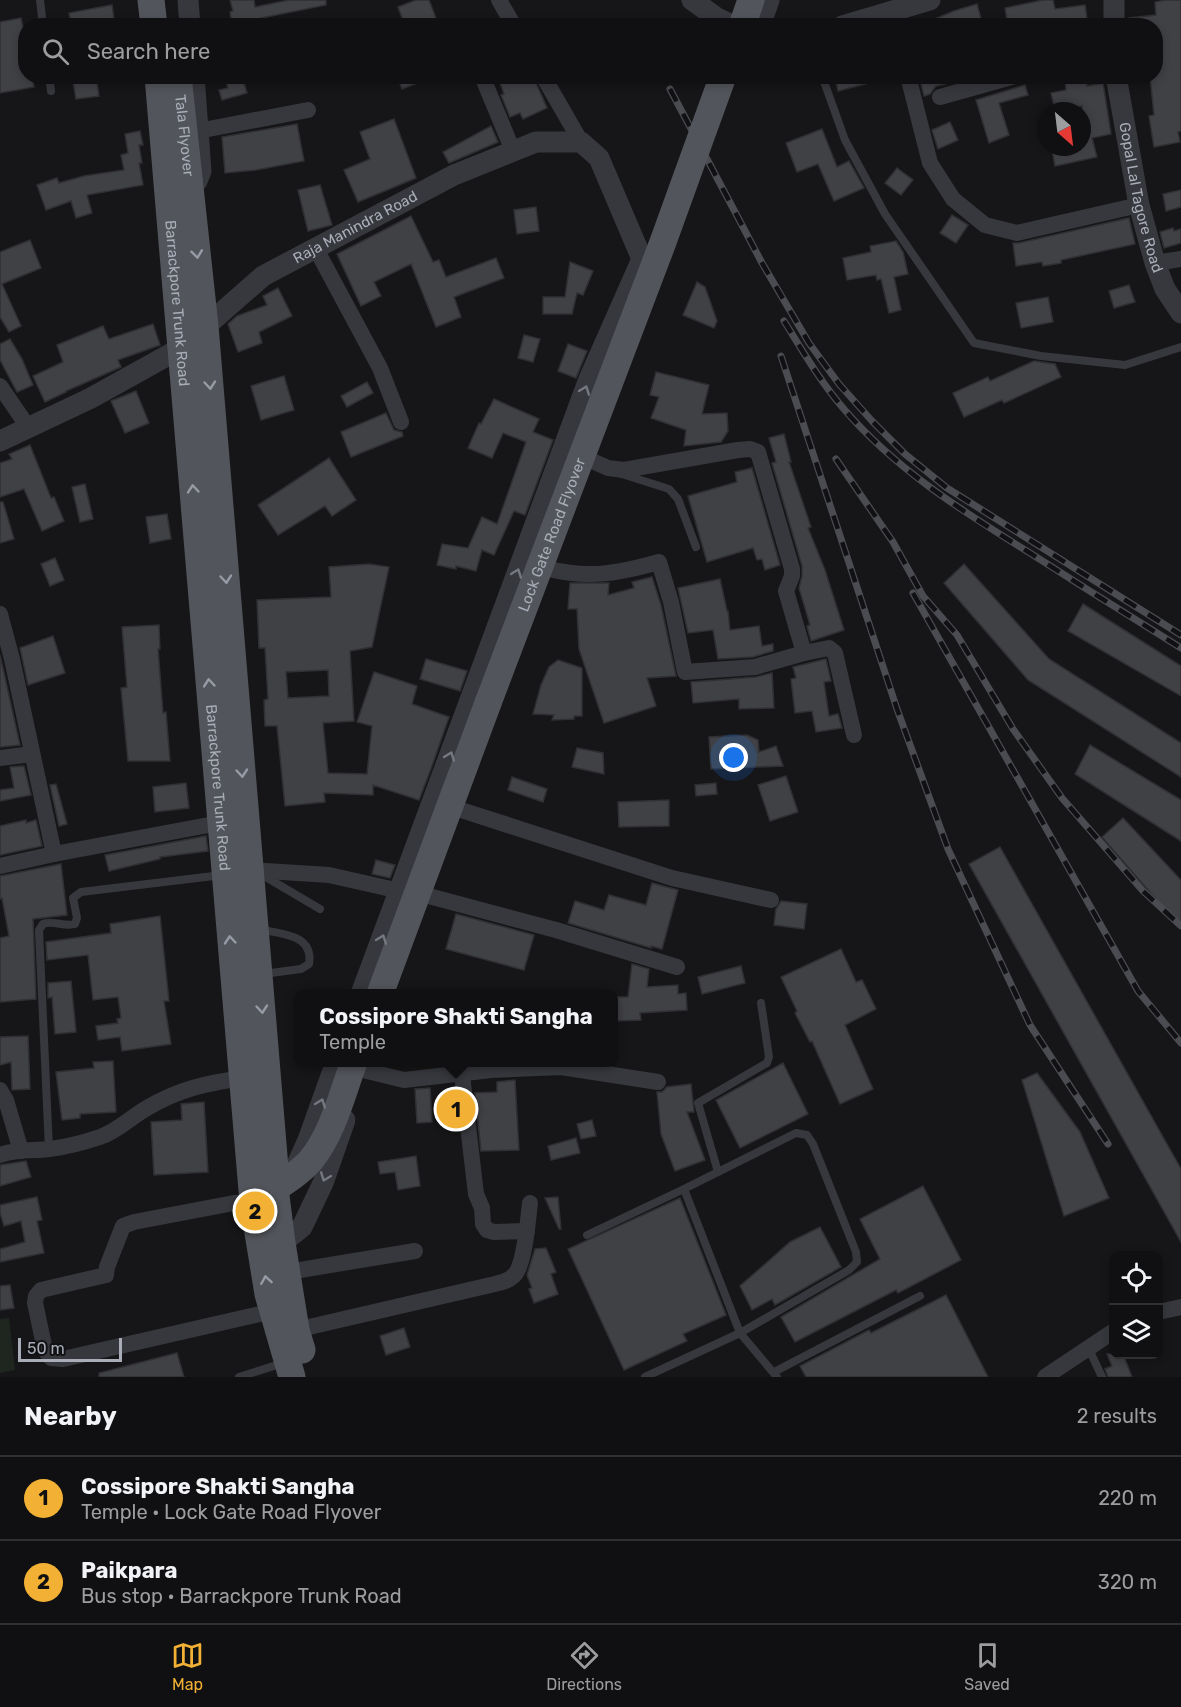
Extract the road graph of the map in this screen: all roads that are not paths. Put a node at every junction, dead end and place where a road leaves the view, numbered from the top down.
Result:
1 (40, 0) edge
2 (138, 0) edge
3 (151, 0) edge
4 (170, 0) edge
5 (188, 0) edge
6 (499, 0) edge
7 (692, 0) edge
8 (751, 0) edge
9 (769, 0) edge
10 (930, 0) edge
11 (1114, 0) edge
12 (729, 17) edge
13 (42, 18) edge
14 (139, 18) edge
15 (153, 18) edge
16 (171, 18) edge
17 (189, 18) edge
18 (509, 18) edge
19 (763, 18) edge
20 (893, 18) edge
21 (1114, 18) edge
22 (50, 84) edge
23 (146, 84) edge
24 (160, 84) edge
25 (178, 84) edge
26 (195, 84) edge
27 (485, 84) edge
28 (548, 84) edge
29 (720, 84) edge
30 (825, 84) edge
31 (910, 84) edge
32 (986, 84) edge
33 (1117, 84) edge
34 (51, 91) dead end
35 (940, 97) dead end
36 (308, 110) dead end
37 (198, 131) junction
38 (581, 142) junction
39 (513, 151) junction
40 (179, 185) junction
41 (1139, 205) junction
42 (316, 249) junction
43 (642, 259) junction
44 (1181, 259) edge
45 (1155, 263) junction
46 (1181, 313) edge
47 (205, 326) junction
48 (1181, 347) edge
49 (181, 348) junction
50 (1, 388) edge
51 (400, 422) dead end
52 (28, 428) junction
53 (0, 441) edge
54 (599, 464) junction
55 (696, 547) dead end
56 (549, 569) junction
57 (0, 614) edge
58 (804, 653) junction
59 (854, 735) dead end
60 (32, 754) junction
61 (0, 758) edge
62 (458, 809) junction
63 (233, 820) junction
64 (54, 854) junction
65 (0, 866) edge
66 (237, 872) junction
67 (400, 891) junction
68 (425, 895) junction
69 (771, 900) dead end
70 (320, 909) dead end
71 (255, 928) junction
72 (677, 967) dead end
73 (259, 975) junction
74 (363, 989) edge
75 (381, 989) edge
76 (390, 989) edge
77 (761, 1003) dead end
78 (334, 1067) edge
79 (360, 1067) edge
80 (360, 1067) edge
81 (367, 1067) edge
82 (462, 1075) junction
83 (243, 1078) junction
84 (658, 1082) dead end
85 (0, 1090) edge
86 (49, 1149) junction
87 (21, 1150) junction
88 (0, 1155) edge
89 (718, 1172) junction
90 (273, 1189) junction
91 (684, 1189) junction
92 (530, 1203) dead end
93 (527, 1231) junction
94 (586, 1235) dead end
95 (271, 1245) junction
96 (415, 1251) dead end
97 (288, 1272) junction
98 (920, 1296) dead end
99 (1181, 1307) edge
100 (273, 1311) junction
101 (1163, 1311) edge
102 (296, 1330) junction
103 (740, 1333) junction
104 (1109, 1333) edge
105 (1088, 1347) junction
106 (289, 1370) edge
107 (776, 1374) edge
108 (239, 1377) edge
109 (310, 1377) edge
110 (645, 1377) edge
111 (1045, 1377) edge
112 (1102, 1377) edge

1 - 13 lane
2 - 14 street
3 - 15 main road
4 - 16 main road
5 - 17 street
6 - 18 street
7 - 12 street
8 - 12 main road
9 - 19 street
10 - 20 street
11 - 21 street
22 - 34 lane
23 - 40 street
24 - 40 main road, Tala Flyover
25 - 40 main road, Tala Flyover
26 - 37 street
27 - 39 street
28 - 38 street
29 - 75 main road, Lock Gate Road Flyover, bridge
30 - 48 lane
31 - 41 street
32 - 35 street
33 - 41 street, Gopal Lal Tagore Road
36 - 37 street
37 - 40 street
38 - 39 street, Raja Manindra Road
38 - 43 street
39 - 42 street, Raja Manindra Road
40 -> 47 main road, Barrackpore Trunk Road
40 - 49 main road, Barrackpore Trunk Road
41 - 45 street, Gopal Lal Tagore Road
42 - 47 street, Raja Manindra Road
42 - 51 street
43 - 54 street
67 -> 43 street
44 - 45 street
45 - 46 street, Gopal Lal Tagore Road
47 - 49 street, Raja Manindra Road
47 -> 63 main road, Barrackpore Trunk Road
49 - 52 street, Raja Manindra Road
63 -> 49 main road, Barrackpore Trunk Road
50 - 52 street
52 - 53 street, Raja Manindra Road
54 - 55 lane
54 - 56 street
54 - 58 street
56 - 58 street
56 - 62 street
57 - 60 street
58 - 59 street
60 - 61 street
60 - 64 street
62 - 68 street
62 - 69 street
63 - 64 street
63 - 66 main road, Barrackpore Trunk Road
64 - 65 street
66 - 67 street
66 - 70 lane
66 - 71 main road, Barrackpore Trunk Road
83 -> 66 main road, Barrackpore Trunk Road
66 - 86 lane
74 -> 67 street
68 - 72 street
68 - 76 street
71 - 73 main road, Barrackpore Trunk Road
71 - 73 lane
73 -> 90 main road, Barrackpore Trunk Road
77 - 89 lane
90 -> 78 street
79 - 90 main road
80 -> 95 street
81 - 82 street
82 - 84 street
82 - 93 street
83 - 86 street
83 - 90 main road, Barrackpore Trunk Road
85 - 87 street
86 - 87 street
87 - 88 street
89 - 91 lane
89 - 103 lane
90 - 95 main road, Barrackpore Trunk Road
90 - 100 street
91 - 94 lane
91 - 103 lane
92 - 93 street
93 - 102 street
95 - 97 main road, Barrackpore Trunk Road
100 -> 95 main road, Barrackpore Trunk Road
96 - 97 street
97 - 102 main road, Barrackpore Trunk Road
98 - 107 lane
99 - 101 street
100 - 106 main road, Barrackpore Trunk Road
102 - 109 main road, Barrackpore Trunk Road
103 - 107 lane
103 - 110 lane
104 - 105 street
105 - 111 street
105 - 112 lane
106 - 108 lane

